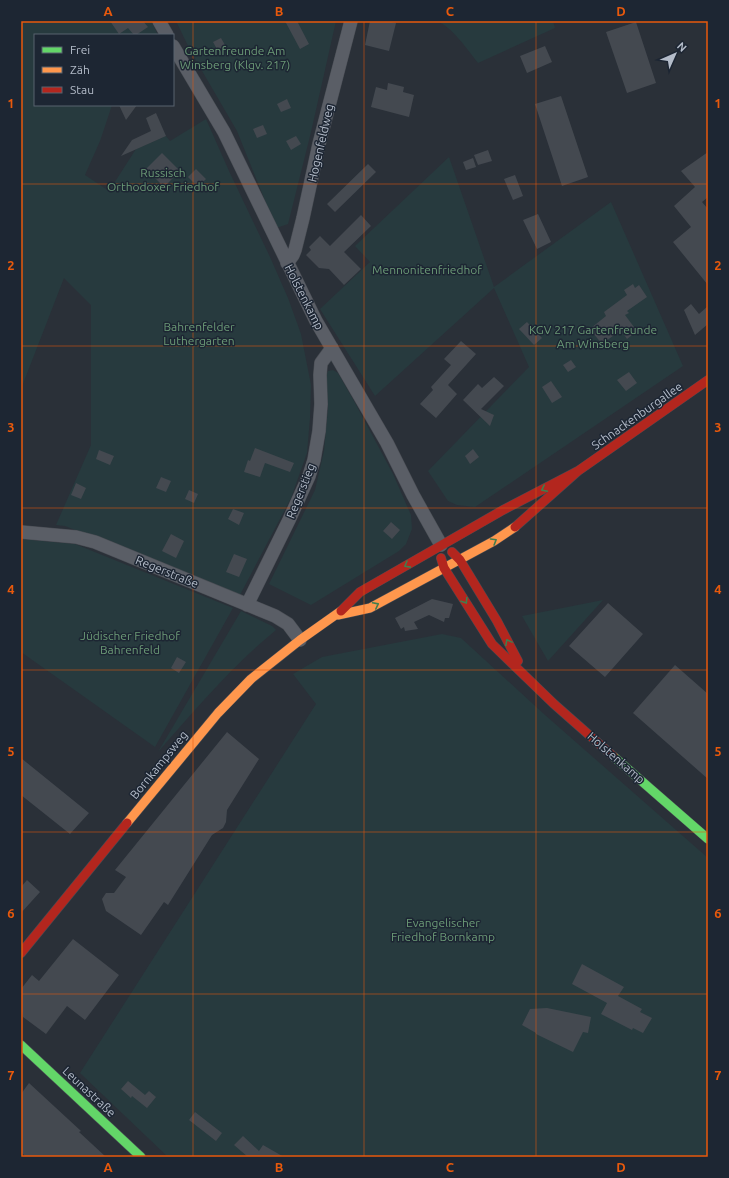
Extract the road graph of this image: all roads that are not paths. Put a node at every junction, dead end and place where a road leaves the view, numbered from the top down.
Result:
1 (159, 21) edge
2 (351, 21) edge
3 (166, 34) edge
4 (174, 48) edge
5 (287, 263) junction
6 (332, 348) junction
7 (708, 380) edge
8 (578, 471) junction
9 (21, 532) edge
10 (441, 545) junction
11 (460, 560) junction
12 (444, 568) junction
13 (247, 605) junction
14 (338, 615) junction
15 (300, 640) junction
16 (526, 676) junction
17 (708, 839) edge
18 (21, 953) edge
19 (21, 1045) edge
20 (141, 1157) edge

1 - 3 street
2 - 5 street, Hogenfeldweg
4 - 5 street, Holstenkamp
5 - 6 street, Holstenkamp
6 - 10 street, Holstenkamp
6 - 13 street, Regerstieg
7 - 8 main road, Schnackenburgallee
8 -> 10 main road, Schnackenburgallee
11 -> 8 main road, Schnackenburgallee
9 - 13 street, Regerstraße
10 - 11 main road, Holstenkamp
10 - 12 main road, Holstenkamp
10 -> 14 main road, Bornkampsweg
11 - 12 main road, Schnackenburgallee
16 -> 11 main road, Holstenkamp
14 -> 12 main road, Bornkampsweg
12 -> 16 main road, Holstenkamp
13 - 15 street, Regerstraße
14 - 15 main road, Bornkampsweg
15 - 18 main road, Bornkampsweg
16 - 17 main road, Holstenkamp
19 - 20 main road, Leunastraße

